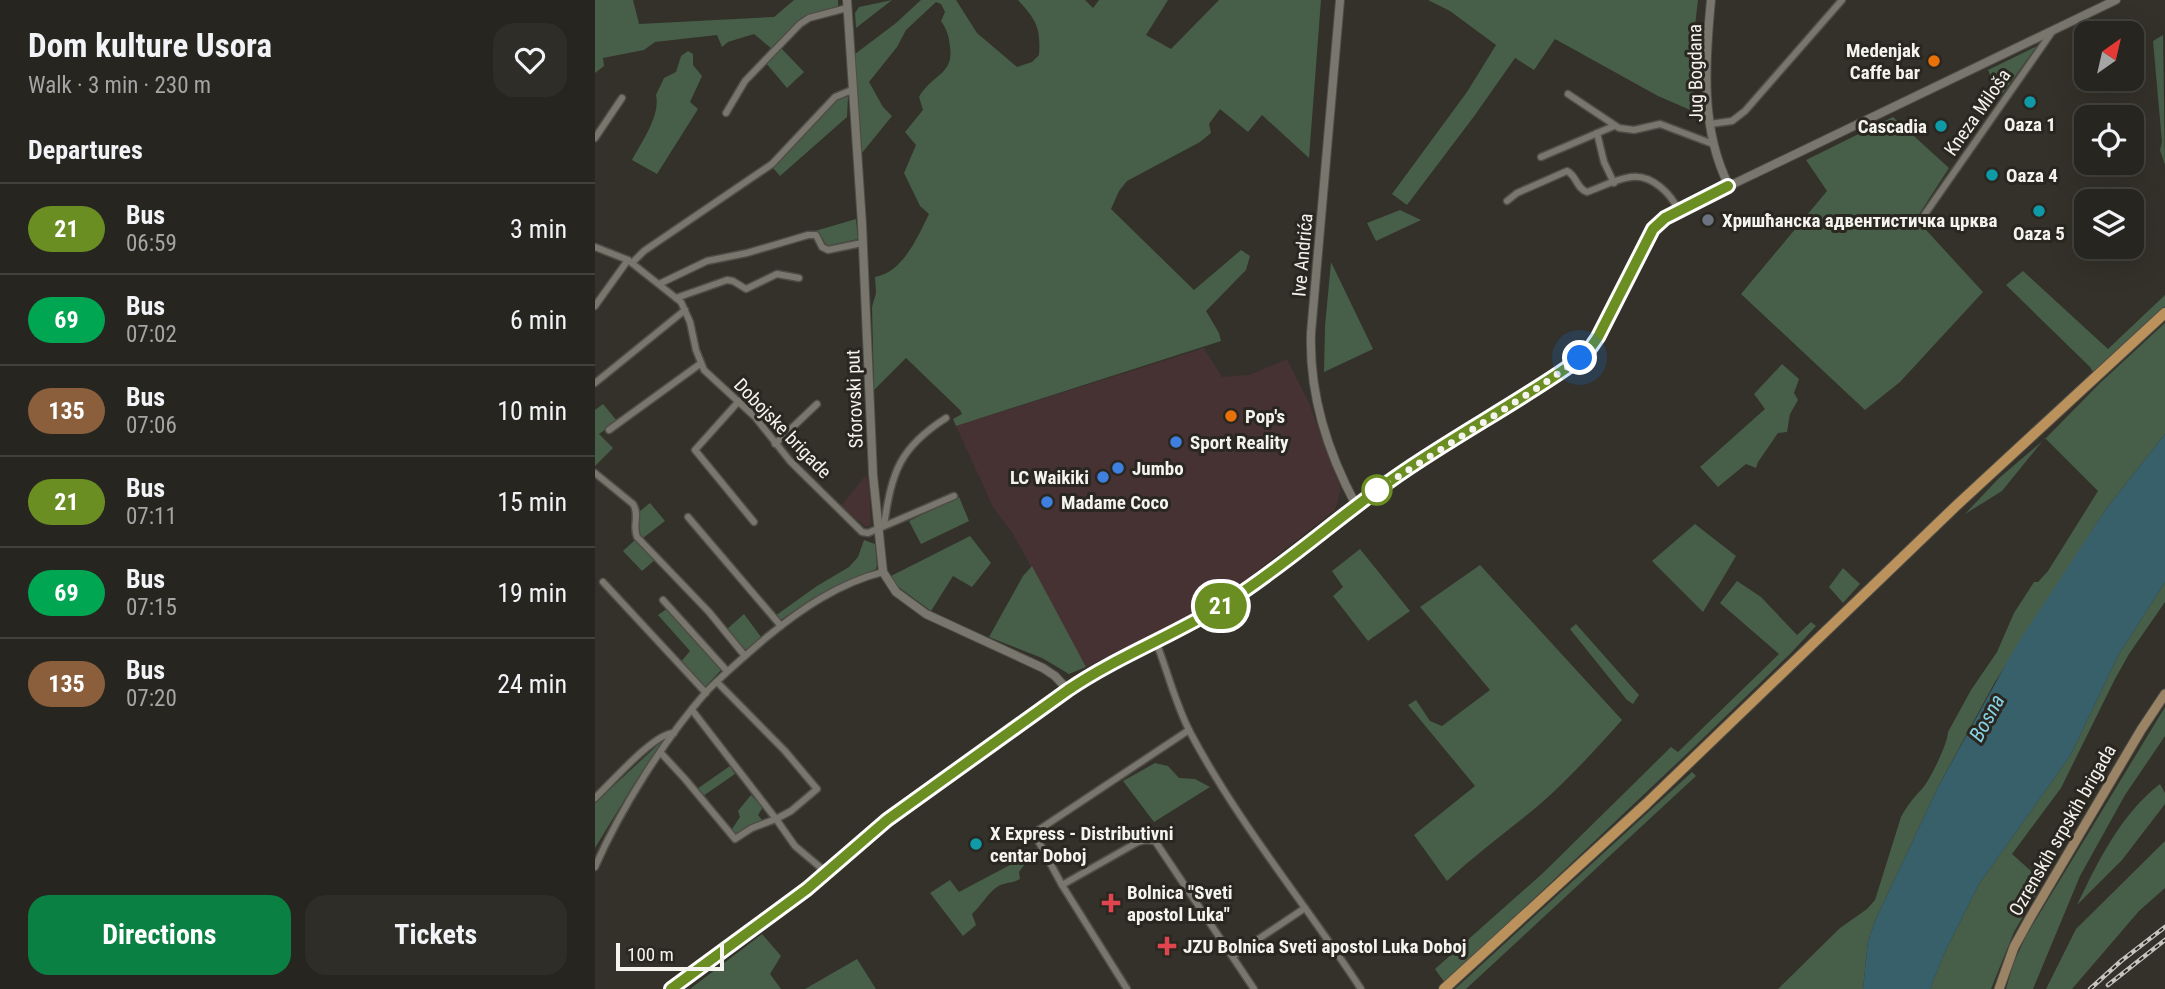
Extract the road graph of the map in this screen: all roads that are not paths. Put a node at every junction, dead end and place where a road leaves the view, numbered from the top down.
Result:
1 (1340, 0) edge
2 (1711, 0) edge
3 (1842, 0) edge
4 (2116, 0) edge
5 (847, 4) edge
6 (2055, 28) junction
7 (852, 90) junction
8 (1568, 94) dead end
9 (622, 98) dead end
10 (726, 113) dead end
11 (1710, 124) junction
12 (1614, 126) junction
13 (1597, 133) junction
14 (595, 138) edge
15 (1713, 144) junction
16 (1541, 157) dead end
17 (1614, 183) junction
18 (1728, 186) junction
19 (1507, 201) dead end
20 (1679, 211) junction
21 (1924, 214) dead end
22 (862, 243) junction
23 (595, 247) edge
24 (630, 262) junction
25 (799, 278) dead end
26 (659, 284) junction
27 (676, 298) junction
28 (595, 306) edge
29 (685, 310) junction
30 (2165, 313) edge
31 (700, 364) junction
32 (595, 383) edge
33 (739, 401) junction
34 (817, 404) dead end
35 (946, 418) dead end
36 (609, 430) dead end
37 (775, 444) junction
38 (595, 473) edge
39 (954, 496) dead end
40 (1356, 505) junction
41 (688, 517) dead end
42 (754, 522) dead end
43 (880, 527) junction
44 (883, 572) junction
45 (603, 582) dead end
46 (663, 600) dead end
47 (781, 626) junction
48 (1156, 642) junction
49 (745, 656) junction
50 (727, 671) junction
51 (717, 682) junction
52 (1068, 690) junction
53 (706, 693) junction
54 (2165, 694) edge
55 (692, 710) junction
56 (1189, 730) junction
57 (674, 733) junction
58 (661, 753) junction
59 (595, 798) edge
60 (776, 819) junction
61 (595, 867) edge
62 (827, 873) junction
63 (1062, 886) junction
64 (1305, 908) junction
65 (1233, 956) junction
66 (671, 989) edge
67 (1127, 989) edge
68 (1254, 989) edge
69 (1361, 989) edge
70 (1444, 989) edge
71 (2000, 989) edge

1 - 40 street, Ive Andrića
2 - 11 street, Jug Bogdana
3 - 11 street
4 - 6 street
5 - 7 street, Sforovski put
5 - 10 street
6 - 18 street
6 - 21 street, Kneza Miloša
7 - 22 street, Sforovski put
7 - 24 street
8 - 12 street
9 - 14 street
11 - 15 street, Jug Bogdana
12 - 13 street
12 - 15 street
13 - 16 street
13 - 17 street
15 - 18 street, Jug Bogdana
17 - 19 street
17 - 20 street
18 - 20 street
20 - 40 street
22 - 26 street
22 - 43 street, Sforovski put
23 - 24 street, Dobojske brigade
24 - 26 street, Dobojske brigade
24 - 28 street
25 - 27 street
26 - 27 street, Dobojske brigade
27 - 29 street, Dobojske brigade
29 - 31 street, Dobojske brigade
29 - 32 street
30 - 70 main road
31 - 33 street, Dobojske brigade
31 - 36 street
33 - 37 street, Dobojske brigade
33 - 42 street
34 - 37 street
35 - 43 street
37 - 43 street, Dobojske brigade
38 - 49 street
39 - 43 street
40 - 48 street
41 - 47 street
43 - 44 street, Sforovski put
44 - 47 street
44 - 52 street
45 - 53 street
46 - 50 street
47 - 49 street
48 - 52 street
48 - 56 street
49 - 50 street
50 - 51 street
51 - 53 street
51 - 60 street
52 - 62 street
53 - 55 street
54 - 71 main road, Ozrenskih srpskih brigada
55 - 57 street
55 - 60 street
56 - 63 street
56 - 64 street
57 - 58 street
57 - 59 street
58 - 60 street
58 - 61 street
60 - 62 street
62 - 66 street
63 - 65 street
63 - 67 street
64 - 65 street
64 - 69 street
65 - 68 street

